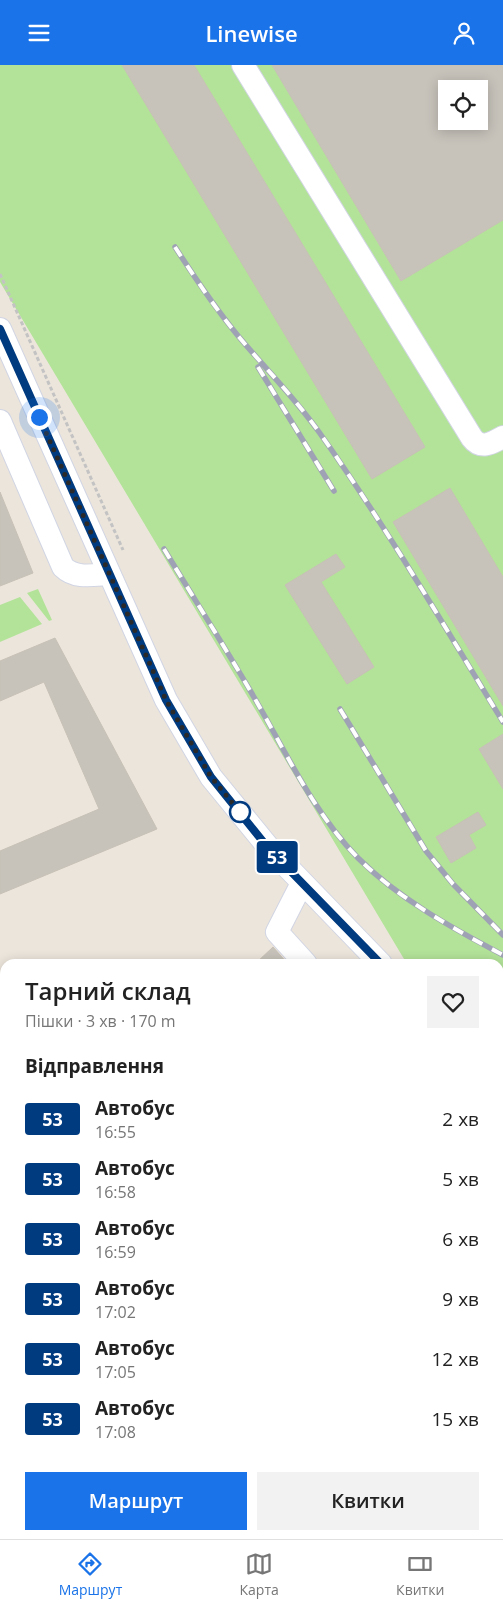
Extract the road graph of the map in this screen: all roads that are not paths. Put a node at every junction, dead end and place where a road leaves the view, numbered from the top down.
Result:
1 (243, 65) edge
2 (0, 329) edge
3 (0, 421) edge
4 (503, 437) edge
5 (109, 574) junction
6 (302, 883) junction
7 (301, 959) edge
8 (372, 959) edge

1 - 4 street
2 - 5 street
3 - 5 street
5 - 6 street
6 - 7 street
6 - 8 street

